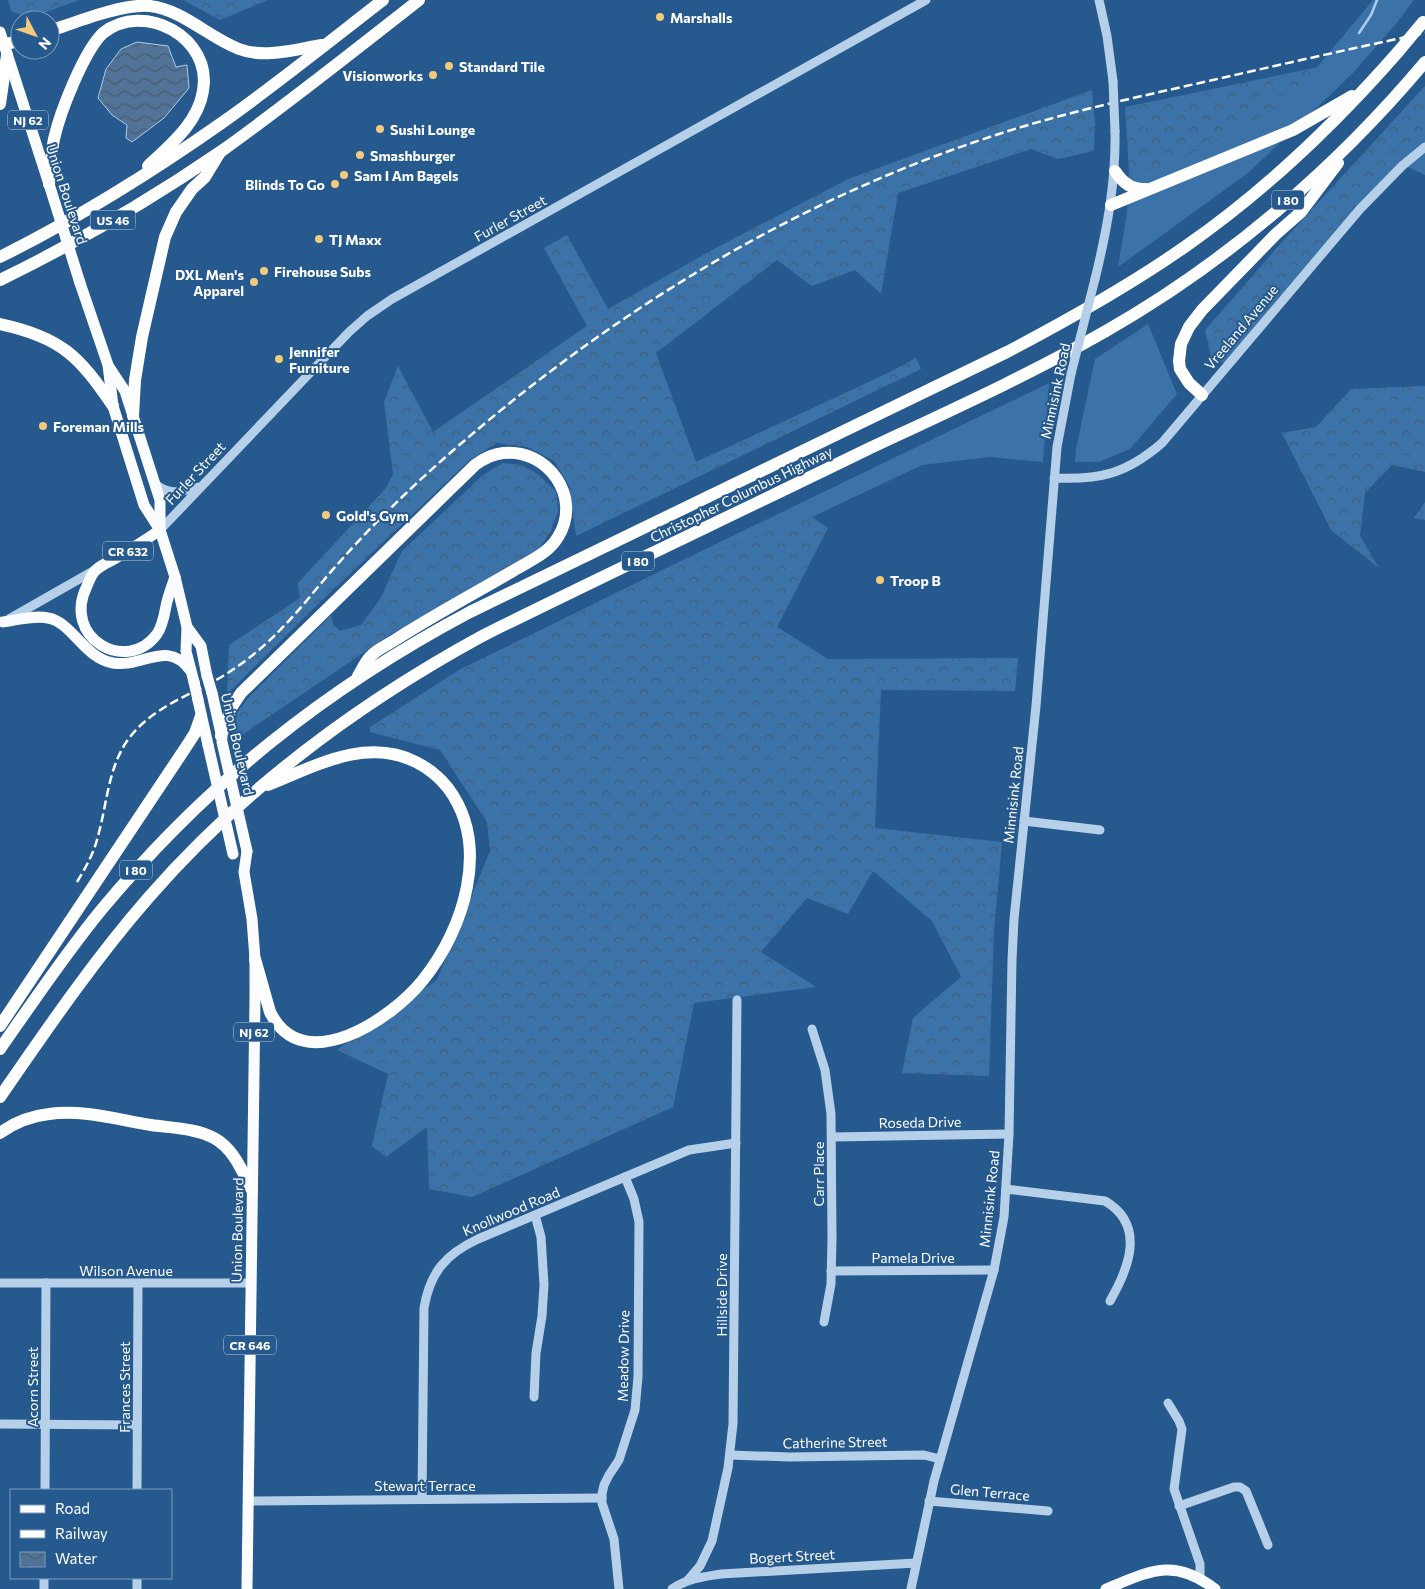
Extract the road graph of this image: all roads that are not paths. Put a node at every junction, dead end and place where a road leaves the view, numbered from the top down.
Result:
1 (383, 0) edge
2 (419, 0) edge
3 (926, 0) edge
4 (1099, 0) edge
5 (1424, 21) edge
6 (60, 27) edge
7 (0, 32) edge
8 (324, 45) junction
9 (10, 47) edge
10 (6, 50) junction
11 (1425, 62) edge
12 (1364, 90) junction
13 (0, 104) edge
14 (1364, 129) junction
15 (1425, 147) edge
16 (221, 151) junction
17 (1115, 171) junction
18 (131, 183) junction
19 (48, 184) junction
20 (1155, 186) junction
21 (1111, 205) junction
22 (0, 257) edge
23 (0, 280) edge
24 (0, 324) edge
25 (108, 365) junction
26 (1202, 395) junction
27 (113, 406) junction
28 (133, 416) junction
29 (1054, 478) junction
30 (154, 482) junction
31 (201, 487) junction
32 (160, 530) junction
33 (95, 570) junction
34 (175, 576) junction
35 (1, 623) edge
36 (187, 627) junction
37 (192, 677) junction
38 (357, 679) junction
39 (201, 716) junction
40 (222, 739) junction
41 (257, 790) junction
42 (1024, 821) junction
43 (1100, 830) dead end
44 (244, 872) junction
45 (255, 958) junction
46 (737, 1000) dead end
47 (0, 1026) edge
48 (812, 1029) dead end
49 (0, 1049) edge
50 (0, 1097) edge
51 (0, 1133) edge
52 (1009, 1134) junction
53 (832, 1137) junction
54 (736, 1143) junction
55 (625, 1177) junction
56 (1006, 1189) junction
57 (252, 1190) junction
58 (535, 1215) junction
59 (994, 1270) junction
60 (831, 1271) junction
61 (0, 1283) edge
62 (46, 1283) junction
63 (251, 1283) junction
64 (138, 1284) junction
65 (1110, 1302) dead end
66 (824, 1322) dead end
67 (534, 1397) dead end
68 (1168, 1403) dead end
69 (0, 1424) edge
70 (45, 1424) junction
71 (137, 1425) junction
72 (730, 1455) junction
73 (940, 1459) junction
74 (45, 1489) edge
75 (137, 1489) edge
76 (602, 1498) junction
77 (422, 1499) junction
78 (248, 1501) junction
79 (929, 1501) junction
80 (1179, 1506) junction
81 (1048, 1511) dead end
82 (1268, 1545) dead end
83 (916, 1562) junction
84 (1200, 1578) junction
85 (688, 1580) junction
86 (247, 1589) edge
87 (619, 1589) edge
88 (672, 1589) edge
89 (911, 1589) edge
90 (1106, 1589) edge
91 (1215, 1589) edge

1 - 8 highway, US 46
2 - 16 highway, US 46
3 - 31 street, Furler Street
4 - 17 street, Minnisink Road, bridge
5 - 12 highway, Christopher Columbus Highway / I 80, bridge
6 - 8 highway
7 - 10 main road, Union Boulevard
8 - 18 highway, US 46
9 - 10 highway
10 - 13 highway
10 - 19 main road, Union Boulevard / NJ 62
11 - 14 highway, Christopher Columbus Highway / I 80
12 - 20 highway
12 - 38 highway, Christopher Columbus Highway / I 80
14 - 26 highway
14 - 41 highway, Christopher Columbus Highway / I 80
15 - 26 street, Vreeland Avenue
16 - 23 highway, US 46
16 - 28 highway
17 - 20 highway
17 - 21 street, Minnisink Road
18 - 19 highway
18 - 22 highway, US 46
19 - 25 main road, Union Boulevard / NJ 62, bridge
20 - 21 highway
21 - 29 street, Minnisink Road, bridge
24 - 27 highway
25 - 27 main road, Union Boulevard / NJ 62
25 - 28 main road, Union Boulevard / NJ 62
26 - 29 street, Vreeland Avenue
27 - 32 main road, Union Boulevard / NJ 62
28 - 30 main road, Union Boulevard / NJ 62
29 - 42 street, Minnisink Road
30 - 31 street
30 - 32 main road, Union Boulevard / NJ 62
31 - 32 street, Furler Street
32 - 33 main road, CR 632
32 - 34 main road, Union Boulevard / NJ 62
33 - 34 main road
33 - 35 street, CR 632
34 - 36 main road, Union Boulevard / NJ 62
35 - 37 main road
36 - 37 main road, Union Boulevard / NJ 62
36 - 40 main road, Union Boulevard / NJ 62, bridge
37 - 39 main road, Union Boulevard / NJ 62, bridge
38 - 40 highway
38 - 49 highway, Christopher Columbus Highway / I 80
39 - 44 main road, Union Boulevard / NJ 62, bridge
39 - 47 highway
40 - 44 main road, Union Boulevard / NJ 62, bridge
41 - 45 highway
41 - 50 highway, Christopher Columbus Highway / I 80
42 - 43 street
42 - 52 street, Minnisink Road
44 - 45 main road, Union Boulevard / NJ 62
45 - 57 main road, Union Boulevard / NJ 62
46 - 54 street, Hillside Drive
48 - 53 street, Carr Place
51 - 57 highway
52 - 53 street, Roseda Drive
52 - 56 street, Minnisink Road
53 - 60 street, Carr Place
54 - 55 street, Knollwood Road
54 - 72 street, Hillside Drive
55 - 58 street, Knollwood Road
55 - 76 street, Meadow Drive
56 - 59 street, Minnisink Road
56 - 65 street
57 - 63 main road, Union Boulevard / CR 646
58 - 67 street
58 - 77 street, Knollwood Road
59 - 60 street, Pamela Drive
59 - 73 street, Minnisink Road
60 - 66 street, Carr Place
61 - 62 street, Wilson Avenue
62 - 64 street, Wilson Avenue
62 - 70 street, Acorn Street
63 - 64 street, Wilson Avenue
63 - 78 main road, Union Boulevard / CR 646
64 - 71 street, Frances Street
68 - 80 street
69 - 70 street
70 - 71 street
70 - 74 street, Acorn Street
71 - 75 street, Frances Street
72 - 73 street, Catherine Street
72 - 85 street, Hillside Drive
73 - 79 street, Minnisink Road
76 - 77 street, Stewart Terrace
76 - 87 street
77 - 78 street, Stewart Terrace
78 - 86 main road, Union Boulevard / CR 646
79 - 81 street, Glen Terrace
79 - 83 street, Minnisink Road
80 - 82 street
80 - 84 street
83 - 85 street, Bogert Street
83 - 89 street, Minnisink Road
84 - 90 main road
84 - 91 main road
85 - 88 street, Bogert Street

